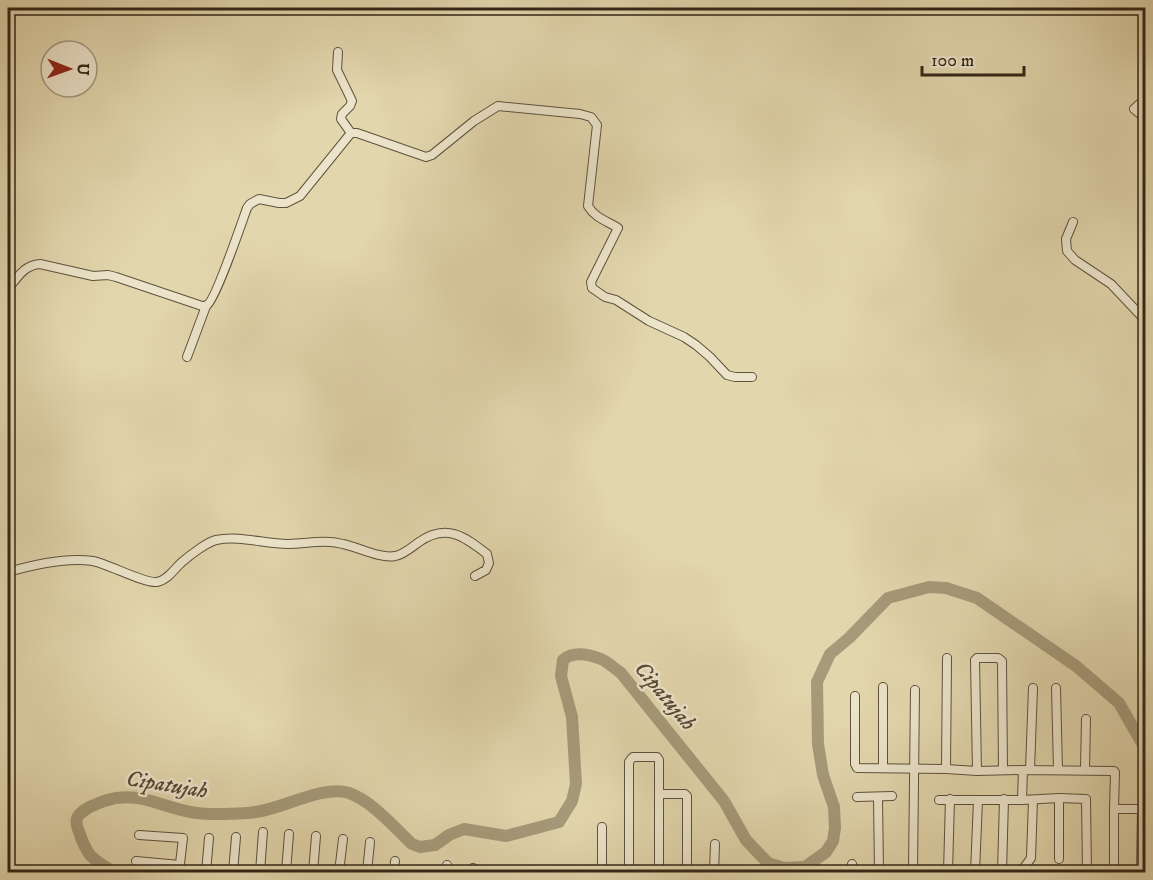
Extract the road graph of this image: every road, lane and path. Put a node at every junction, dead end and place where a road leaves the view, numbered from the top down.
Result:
1 (338, 52) dead end
2 (1146, 98) edge
3 (1146, 119) edge
4 (351, 134) junction
5 (1073, 222) dead end
6 (8, 289) edge
7 (206, 306) junction
8 (1146, 321) edge
9 (187, 357) dead end
10 (752, 377) dead end
11 (8, 572) edge
12 (475, 576) dead end
13 (947, 658) dead end
14 (883, 687) dead end
15 (1033, 688) dead end
16 (1056, 688) dead end
17 (915, 690) dead end
18 (855, 696) dead end
19 (1086, 719) dead end
20 (884, 768) junction
21 (914, 768) junction
22 (946, 769) junction
23 (1003, 770) junction
24 (1026, 770) junction
25 (1058, 770) junction
26 (1085, 770) junction
27 (977, 771) junction
28 (659, 794) junction
29 (878, 796) junction
30 (892, 796) dead end
31 (857, 797) dead end
32 (1059, 798) junction
33 (950, 799) junction
34 (939, 800) dead end
35 (978, 800) junction
36 (1004, 800) junction
37 (1022, 800) junction
38 (1033, 800) junction
39 (1114, 809) junction
40 (602, 827) dead end
41 (263, 832) dead end
42 (289, 834) dead end
43 (139, 835) dead end
44 (316, 836) dead end
45 (236, 837) dead end
46 (209, 838) dead end
47 (343, 839) dead end
48 (370, 842) dead end
49 (715, 844) dead end
50 (1059, 859) dead end
51 (136, 861) dead end
52 (395, 861) dead end
53 (180, 869) edge
54 (206, 873) edge
55 (233, 873) edge
56 (260, 873) edge
57 (286, 873) edge
58 (313, 873) edge
59 (339, 873) edge
60 (367, 873) edge
61 (393, 873) edge
62 (602, 873) edge
63 (629, 873) edge
64 (659, 873) edge
65 (687, 873) edge
66 (714, 873) edge
67 (879, 873) edge
68 (913, 873) edge
69 (948, 873) edge
70 (975, 873) edge
71 (1002, 873) edge
72 (1021, 873) edge
73 (1087, 873) edge
74 (1114, 873) edge
75 (1141, 873) edge

1 - 4 street
2 - 3 street
4 - 7 street
4 - 10 street
5 - 8 street
6 - 7 street
7 - 9 street
11 - 12 street
13 - 22 street
14 - 20 street
15 - 24 street
16 - 25 street
17 - 21 street
18 - 20 street
19 - 26 street
20 - 21 street
21 - 22 street
21 - 68 street
22 - 27 street
23 - 24 street
23 - 27 street
23 - 27 street
24 - 25 street
24 - 37 street
25 - 26 street
26 - 39 street
28 - 63 street
28 - 64 street
28 - 65 street
29 - 30 street
29 - 31 street
29 - 67 street
32 - 38 street
32 - 50 street
32 - 73 street
33 - 34 street
33 - 35 street
33 - 69 street
35 - 36 street
35 - 70 street
36 - 37 street
36 - 71 street
37 - 38 street
38 - 72 street
39 - 74 street
39 - 75 street
40 - 62 street
41 - 56 street
42 - 57 street
43 - 53 street
44 - 58 street
45 - 55 street
46 - 54 street
47 - 59 street
48 - 60 street
49 - 66 street
51 - 53 street
52 - 61 street

